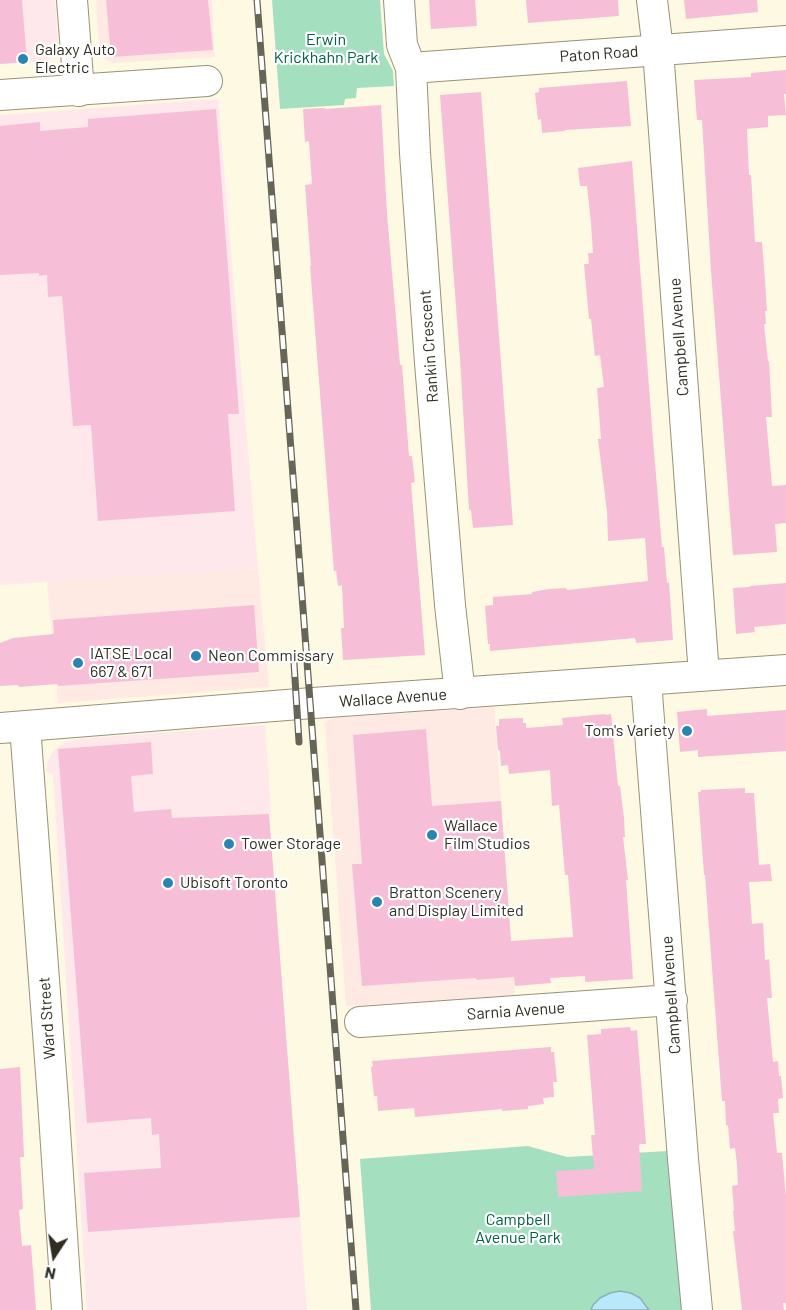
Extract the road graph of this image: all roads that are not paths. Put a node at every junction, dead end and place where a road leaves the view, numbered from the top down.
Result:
1 (72, 0) edge
2 (399, 0) edge
3 (652, 0) edge
4 (786, 41) edge
5 (658, 50) junction
6 (411, 68) junction
7 (207, 81) dead end
8 (79, 91) junction
9 (0, 95) edge
10 (786, 670) edge
11 (704, 675) junction
12 (646, 681) junction
13 (460, 694) junction
14 (13, 727) edge
15 (672, 1000) junction
16 (360, 1022) dead end
17 (67, 1310) edge
18 (697, 1310) edge

1 - 8 street
2 - 6 street, Rankin Crescent
3 - 5 street, Campbell Avenue
4 - 5 street, Paton Road
5 - 6 street, Paton Road
5 - 11 street, Campbell Avenue
6 - 13 street, Rankin Crescent
7 - 8 street
8 - 9 street
10 - 11 street, Wallace Avenue
11 - 12 street, Wallace Avenue
12 - 13 street, Wallace Avenue
12 - 15 street, Campbell Avenue
13 - 14 street, Wallace Avenue
14 - 17 street, Ward Street
15 - 16 street, Sarnia Avenue
15 - 18 street, Campbell Avenue

